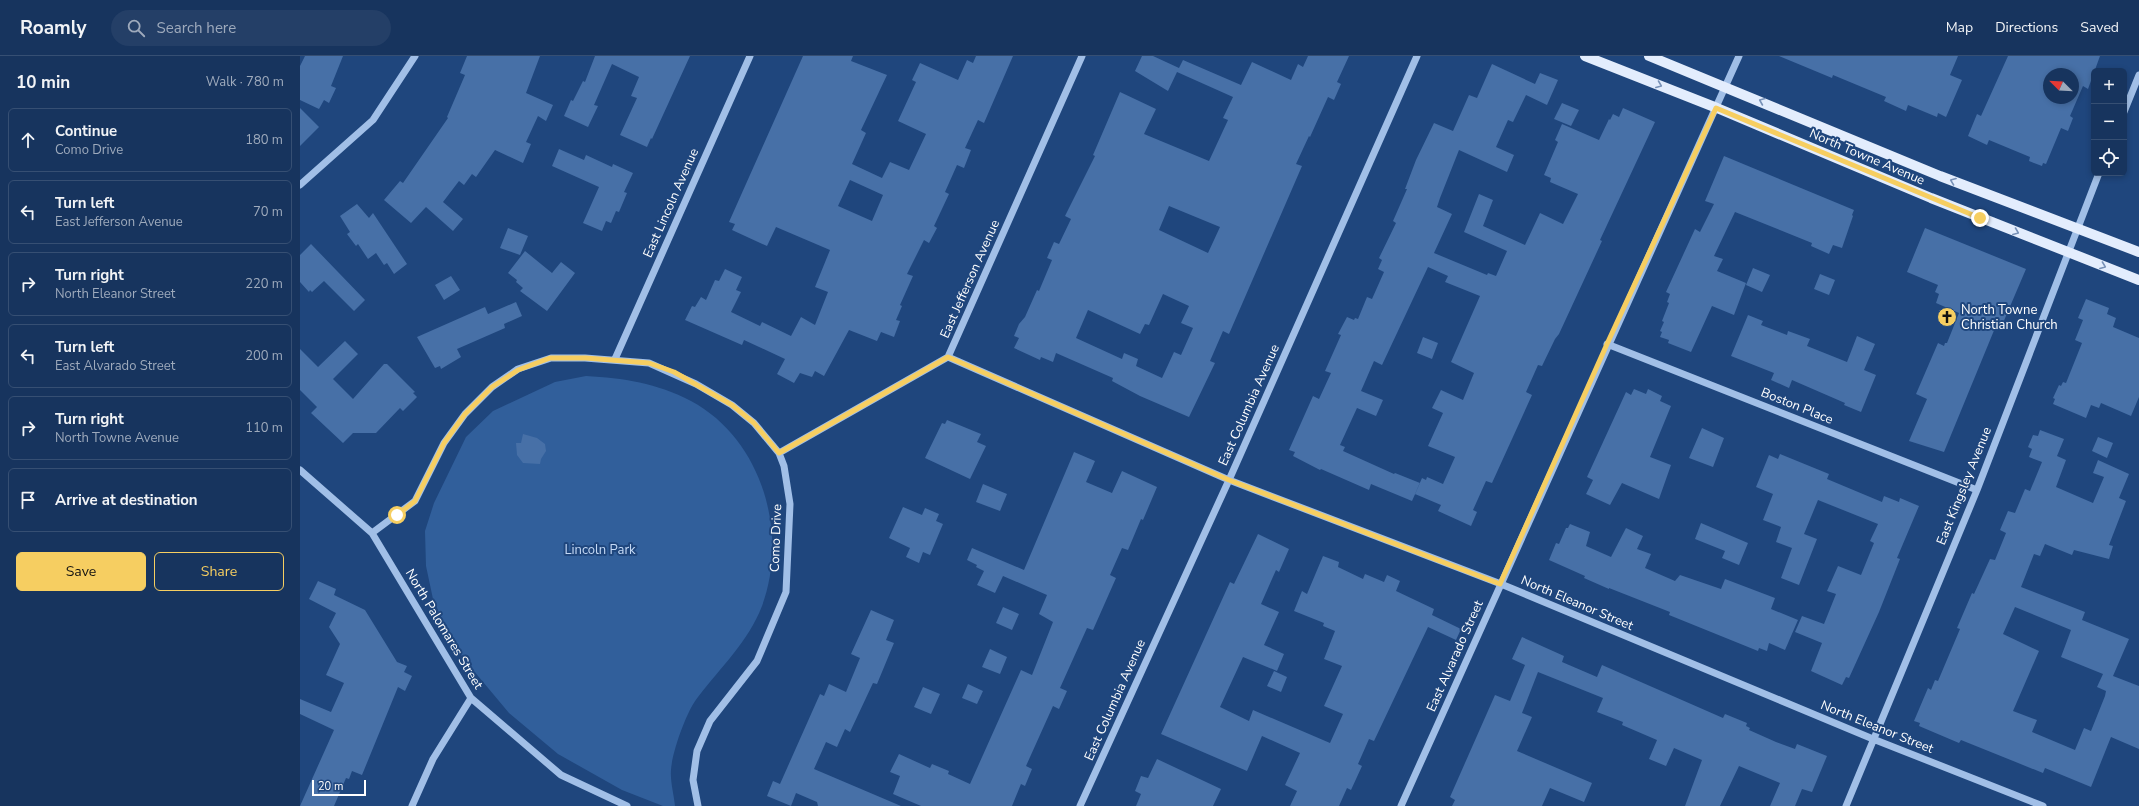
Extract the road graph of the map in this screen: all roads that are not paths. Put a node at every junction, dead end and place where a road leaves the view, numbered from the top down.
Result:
1 (415, 56) edge
2 (750, 56) edge
3 (1082, 56) edge
4 (1417, 56) edge
5 (1585, 56) edge
6 (1649, 56) edge
7 (1739, 56) edge
8 (2139, 75) edge
9 (1727, 87) junction
10 (2127, 105) edge
11 (1716, 108) junction
12 (2098, 176) edge
13 (300, 185) edge
14 (2076, 229) junction
15 (2067, 252) junction
16 (2139, 252) edge
17 (2139, 280) edge
18 (1607, 344) junction
19 (948, 357) junction
20 (614, 359) junction
21 (779, 453) junction
22 (300, 470) edge
23 (1229, 480) junction
24 (1977, 490) junction
25 (372, 533) junction
26 (1500, 584) junction
27 (471, 698) junction
28 (1873, 739) junction
29 (412, 806) edge
30 (627, 806) edge
31 (698, 806) edge
32 (1080, 806) edge
33 (1401, 806) edge
34 (1846, 806) edge
35 (2043, 806) edge

1 - 13 street
2 - 20 street, East Lincoln Avenue
3 - 19 street, East Jefferson Avenue
4 - 23 street, East Columbia Avenue
5 -> 11 main road, North Towne Avenue
6 - 9 main road, North Towne Avenue
7 - 9 street, East Alvarado Street
8 - 10 street
9 - 11 street, East Alvarado Street
14 -> 9 main road, North Towne Avenue
11 -> 15 main road, North Towne Avenue
11 - 18 street, East Alvarado Street
12 - 14 street, East Kingsley Avenue
14 - 15 street, East Kingsley Avenue
14 - 16 main road, North Towne Avenue
15 -> 17 main road, North Towne Avenue
15 - 24 street, East Kingsley Avenue
18 - 24 street, Boston Place
18 - 26 street, East Alvarado Street
19 - 21 street, East Jefferson Avenue
19 - 23 street, North Eleanor Street
20 - 21 street, Como Drive
20 - 25 street, Como Drive
21 - 31 street, Como Drive
22 - 25 street, North Palomares Street
23 - 26 street, North Eleanor Street
23 - 32 street, East Columbia Avenue
24 - 28 street, East Kingsley Avenue
25 - 27 street, North Palomares Street
26 - 28 street, North Eleanor Street
26 - 33 street, East Alvarado Street
27 - 29 street
27 - 30 street, North Palomares Street
28 - 34 street, East Kingsley Avenue
28 - 35 street, North Eleanor Street

